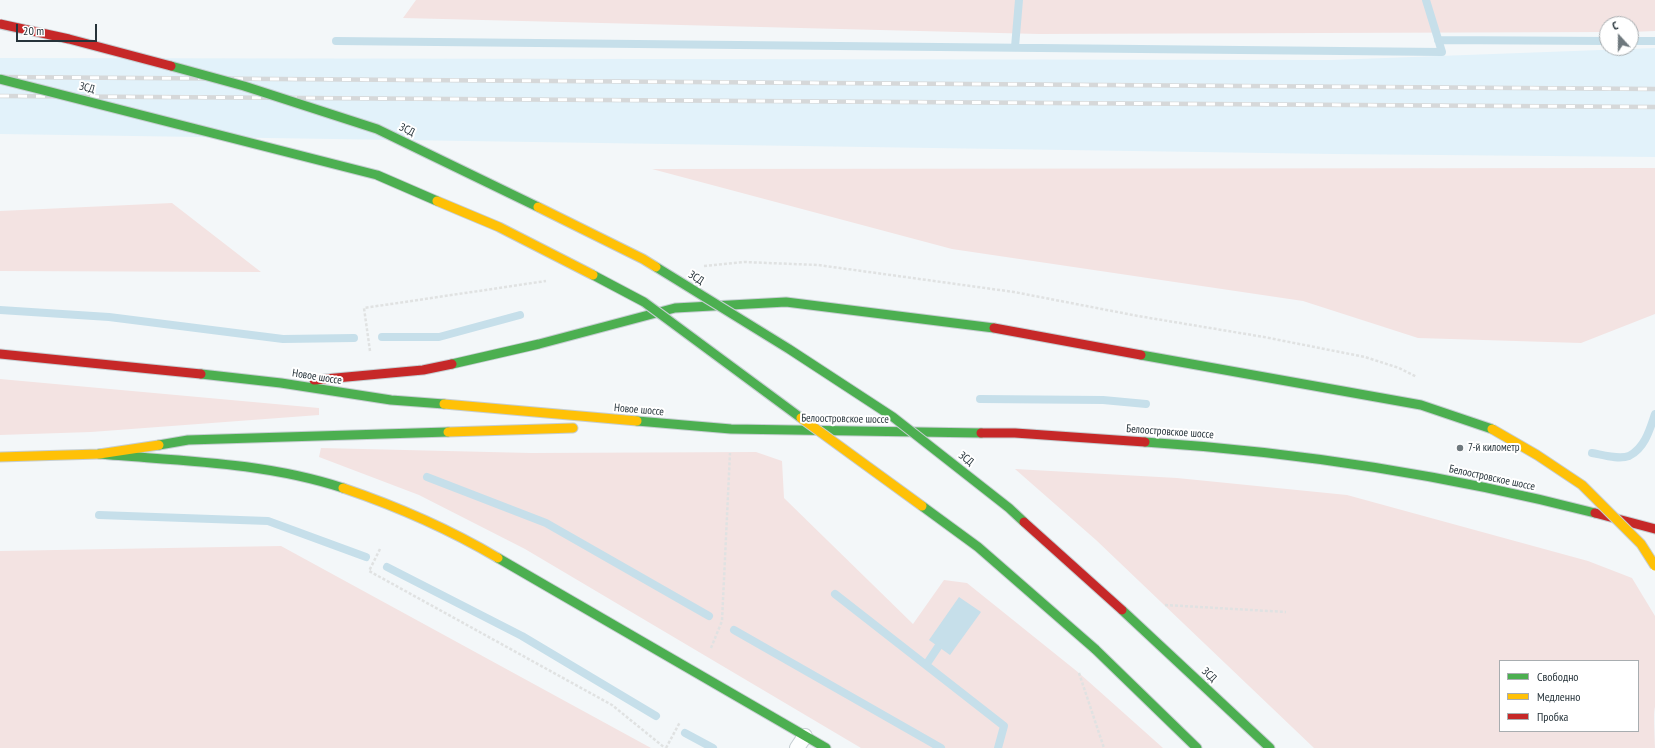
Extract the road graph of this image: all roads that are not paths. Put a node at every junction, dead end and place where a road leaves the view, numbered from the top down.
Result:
1 (0, 24) edge
2 (0, 79) edge
3 (0, 354) edge
4 (281, 383) junction
5 (675, 425) junction
6 (603, 427) dead end
7 (579, 428) dead end
8 (99, 454) junction
9 (0, 457) edge
10 (1655, 530) edge
11 (1655, 566) edge
12 (805, 736) junction
13 (797, 748) edge
14 (826, 748) edge
15 (1197, 748) edge
16 (1270, 748) edge

1 - 16 main road, ЗСД, bridge
2 - 15 main road, ЗСД, bridge
3 - 4 main road, Новое шоссе
4 - 5 main road, Новое шоссе
4 - 11 main road, bridge
5 - 6 main road, Новое шоссе
5 - 10 main road, Белоостровское шоссе
7 - 8 main road
8 - 9 main road
8 - 12 main road
12 - 13 lane
12 - 14 main road

